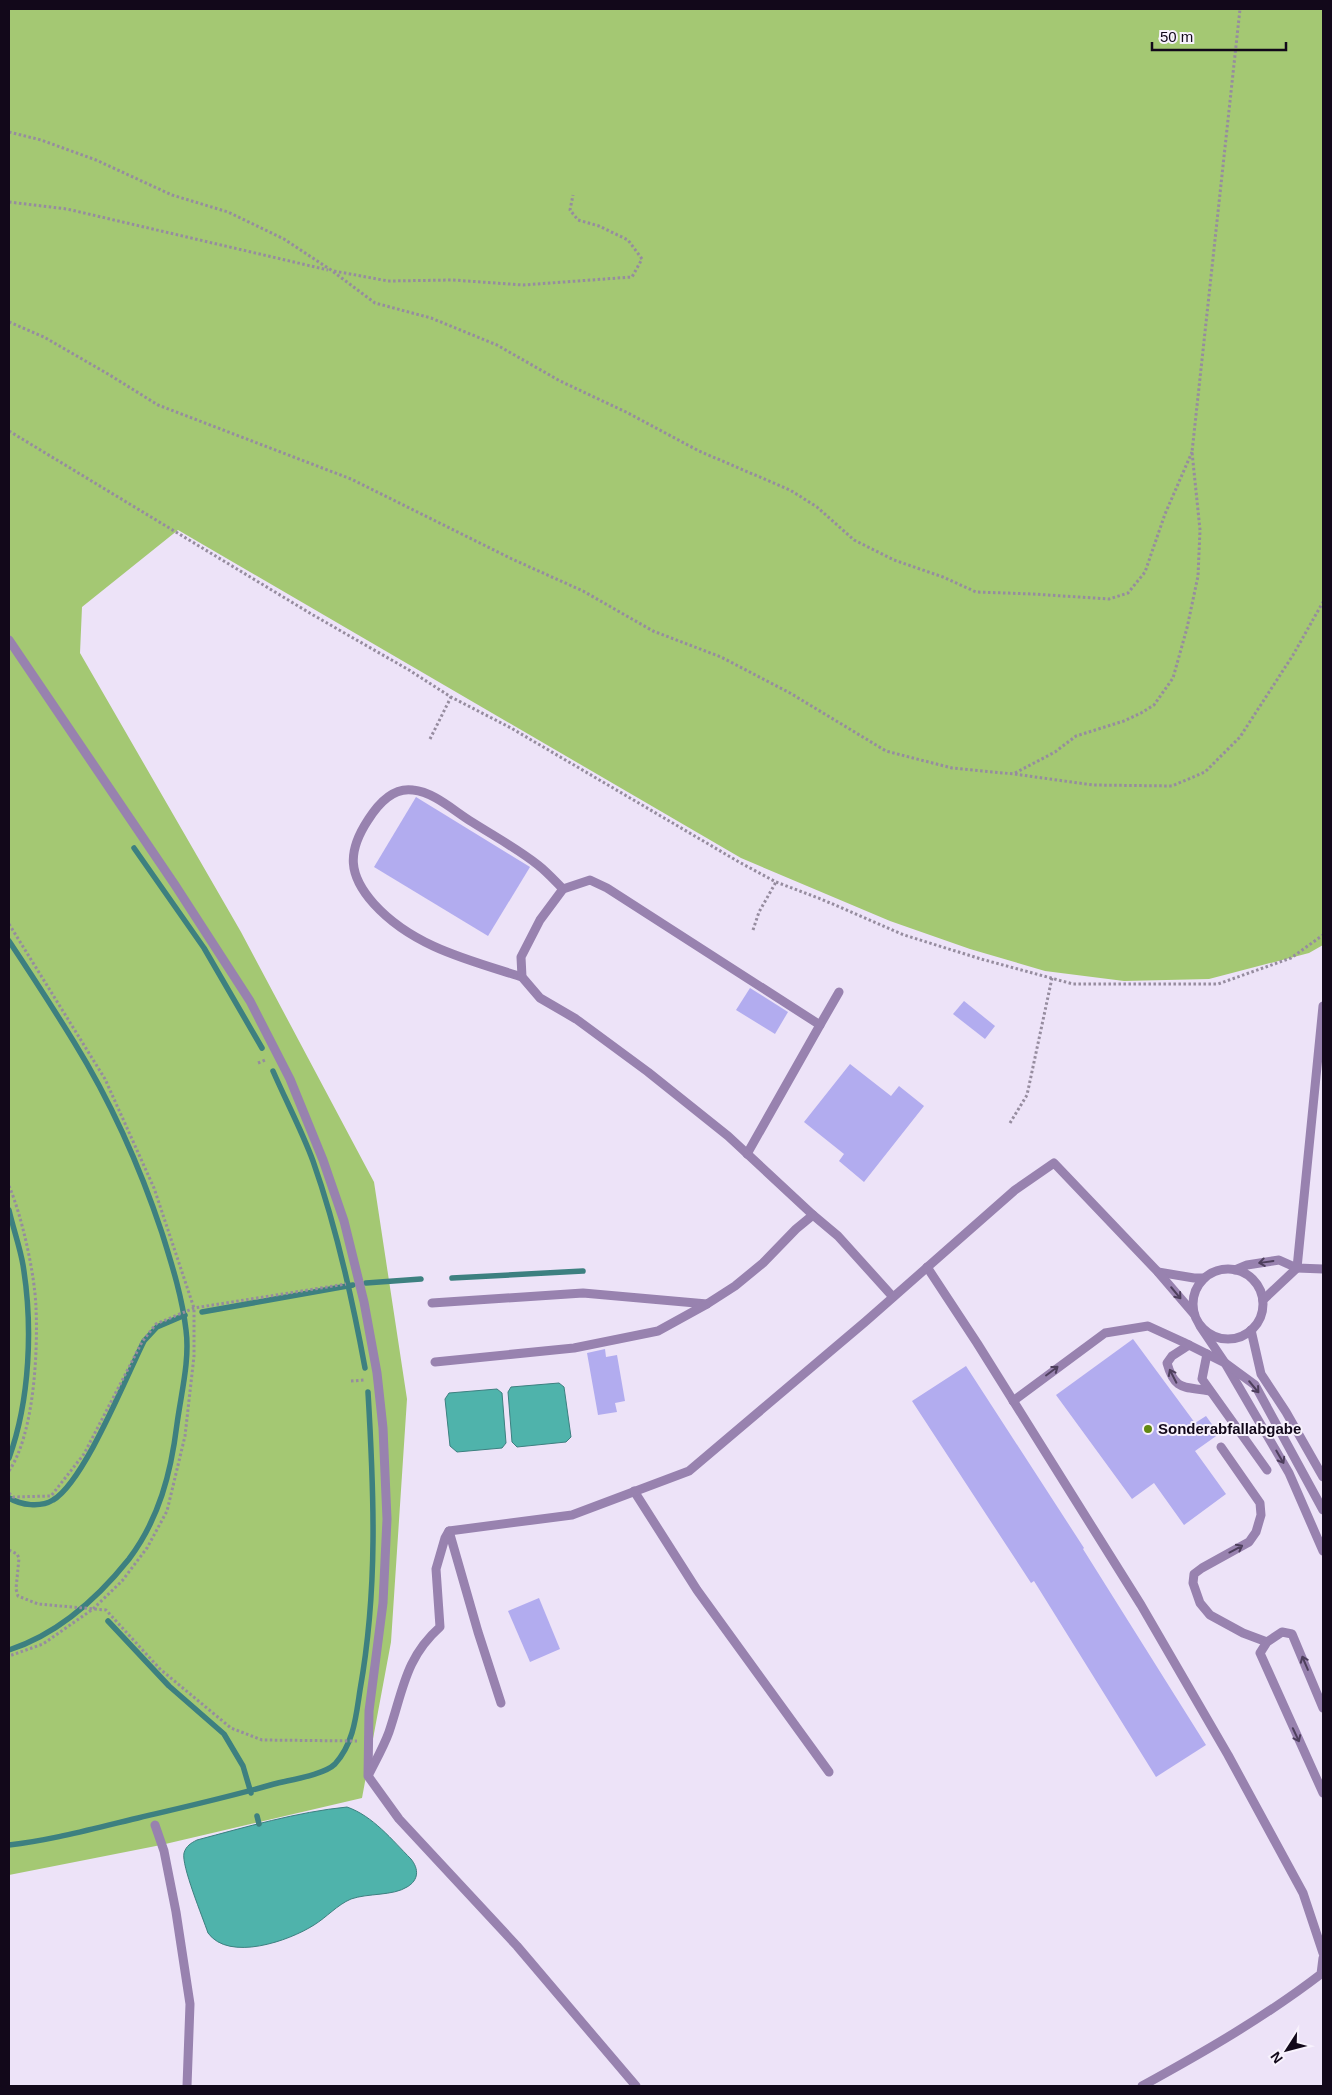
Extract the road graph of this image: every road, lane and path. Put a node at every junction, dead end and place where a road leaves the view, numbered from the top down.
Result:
1 (1240, 9) edge
2 (9, 132) edge
3 (573, 195) dead end
4 (9, 202) edge
5 (332, 270) junction
6 (9, 322) edge
7 (9, 430) edge
8 (1192, 452) junction
9 (1323, 602) edge
10 (9, 640) edge
11 (451, 697) junction
12 (430, 739) dead end
13 (1014, 774) junction
14 (776, 882) junction
15 (563, 889) junction
16 (9, 924) edge
17 (753, 930) dead end
18 (1323, 935) edge
19 (522, 977) junction
20 (1052, 978) junction
21 (839, 992) dead end
22 (1323, 1006) edge
23 (820, 1025) junction
24 (1010, 1123) dead end
25 (748, 1154) junction
26 (9, 1186) edge
27 (813, 1215) junction
28 (927, 1267) junction
29 (1297, 1268) junction
30 (1323, 1269) edge
31 (1235, 1270) junction
32 (1158, 1272) junction
33 (1204, 1278) junction
34 (359, 1282) junction
35 (893, 1297) junction
36 (1263, 1300) junction
37 (432, 1303) dead end
38 (707, 1304) junction
39 (194, 1308) junction
40 (1194, 1314) junction
41 (1200, 1326) junction
42 (1251, 1330) junction
43 (1189, 1345) junction
44 (1208, 1354) junction
45 (435, 1362) dead end
46 (1225, 1364) junction
47 (1210, 1391) junction
48 (1013, 1401) junction
49 (1221, 1447) dead end
50 (1267, 1470) dead end
51 (9, 1471) edge
52 (1323, 1477) edge
53 (634, 1491) junction
54 (9, 1493) edge
55 (1323, 1510) edge
56 (449, 1531) junction
57 (9, 1550) edge
58 (1323, 1551) edge
59 (93, 1609) junction
60 (1267, 1642) junction
61 (9, 1656) edge
62 (501, 1703) dead end
63 (1323, 1708) edge
64 (368, 1741) junction
65 (829, 1772) dead end
66 (368, 1776) junction
67 (1323, 1794) edge
68 (155, 1826) dead end
69 (1323, 1953) edge
70 (1323, 1958) edge
71 (1322, 1978) edge
72 (187, 2086) edge
73 (636, 2086) edge
74 (1142, 2086) edge

1 - 8 path
2 - 5 path
3 - 5 path
4 - 5 path
5 - 8 path
6 - 13 path
7 - 11 path
8 - 13 path
9 - 13 path
10 - 34 lane
11 - 12 path
11 - 14 path
14 - 17 path
14 - 20 path
15 - 19 lane
15 - 19 lane
15 - 23 lane
16 - 39 path
18 - 20 path
19 - 25 lane
20 - 24 path
21 - 23 lane
22 - 29 lane
23 - 25 lane
25 - 27 lane
26 - 51 path
27 - 35 lane
27 - 38 lane
28 - 32 lane
28 - 35 lane
28 - 48 lane
29 - 30 lane
29 -> 31 lane
29 - 36 lane
31 - 33 lane
31 - 36 lane
32 - 33 lane
32 -> 40 lane
33 - 40 lane
34 - 39 path
34 - 64 lane
35 - 53 lane
36 - 42 lane
37 - 38 lane
38 - 45 lane
39 - 54 path
39 - 59 path
40 - 41 lane
41 - 42 lane
41 - 46 lane
42 - 52 lane
43 - 44 lane
47 -> 43 lane
48 -> 43 lane
44 - 46 lane
44 - 47 lane
46 -> 55 lane
46 -> 58 lane
47 - 50 lane
48 - 69 lane
60 -> 49 lane
53 - 56 lane
53 - 65 lane
56 - 62 lane
56 - 66 lane
57 - 59 path
59 - 61 path
59 - 64 path
63 -> 60 lane
60 -> 67 lane
64 - 66 lane
66 - 73 lane
68 - 72 lane
70 - 71 lane
71 - 74 lane

